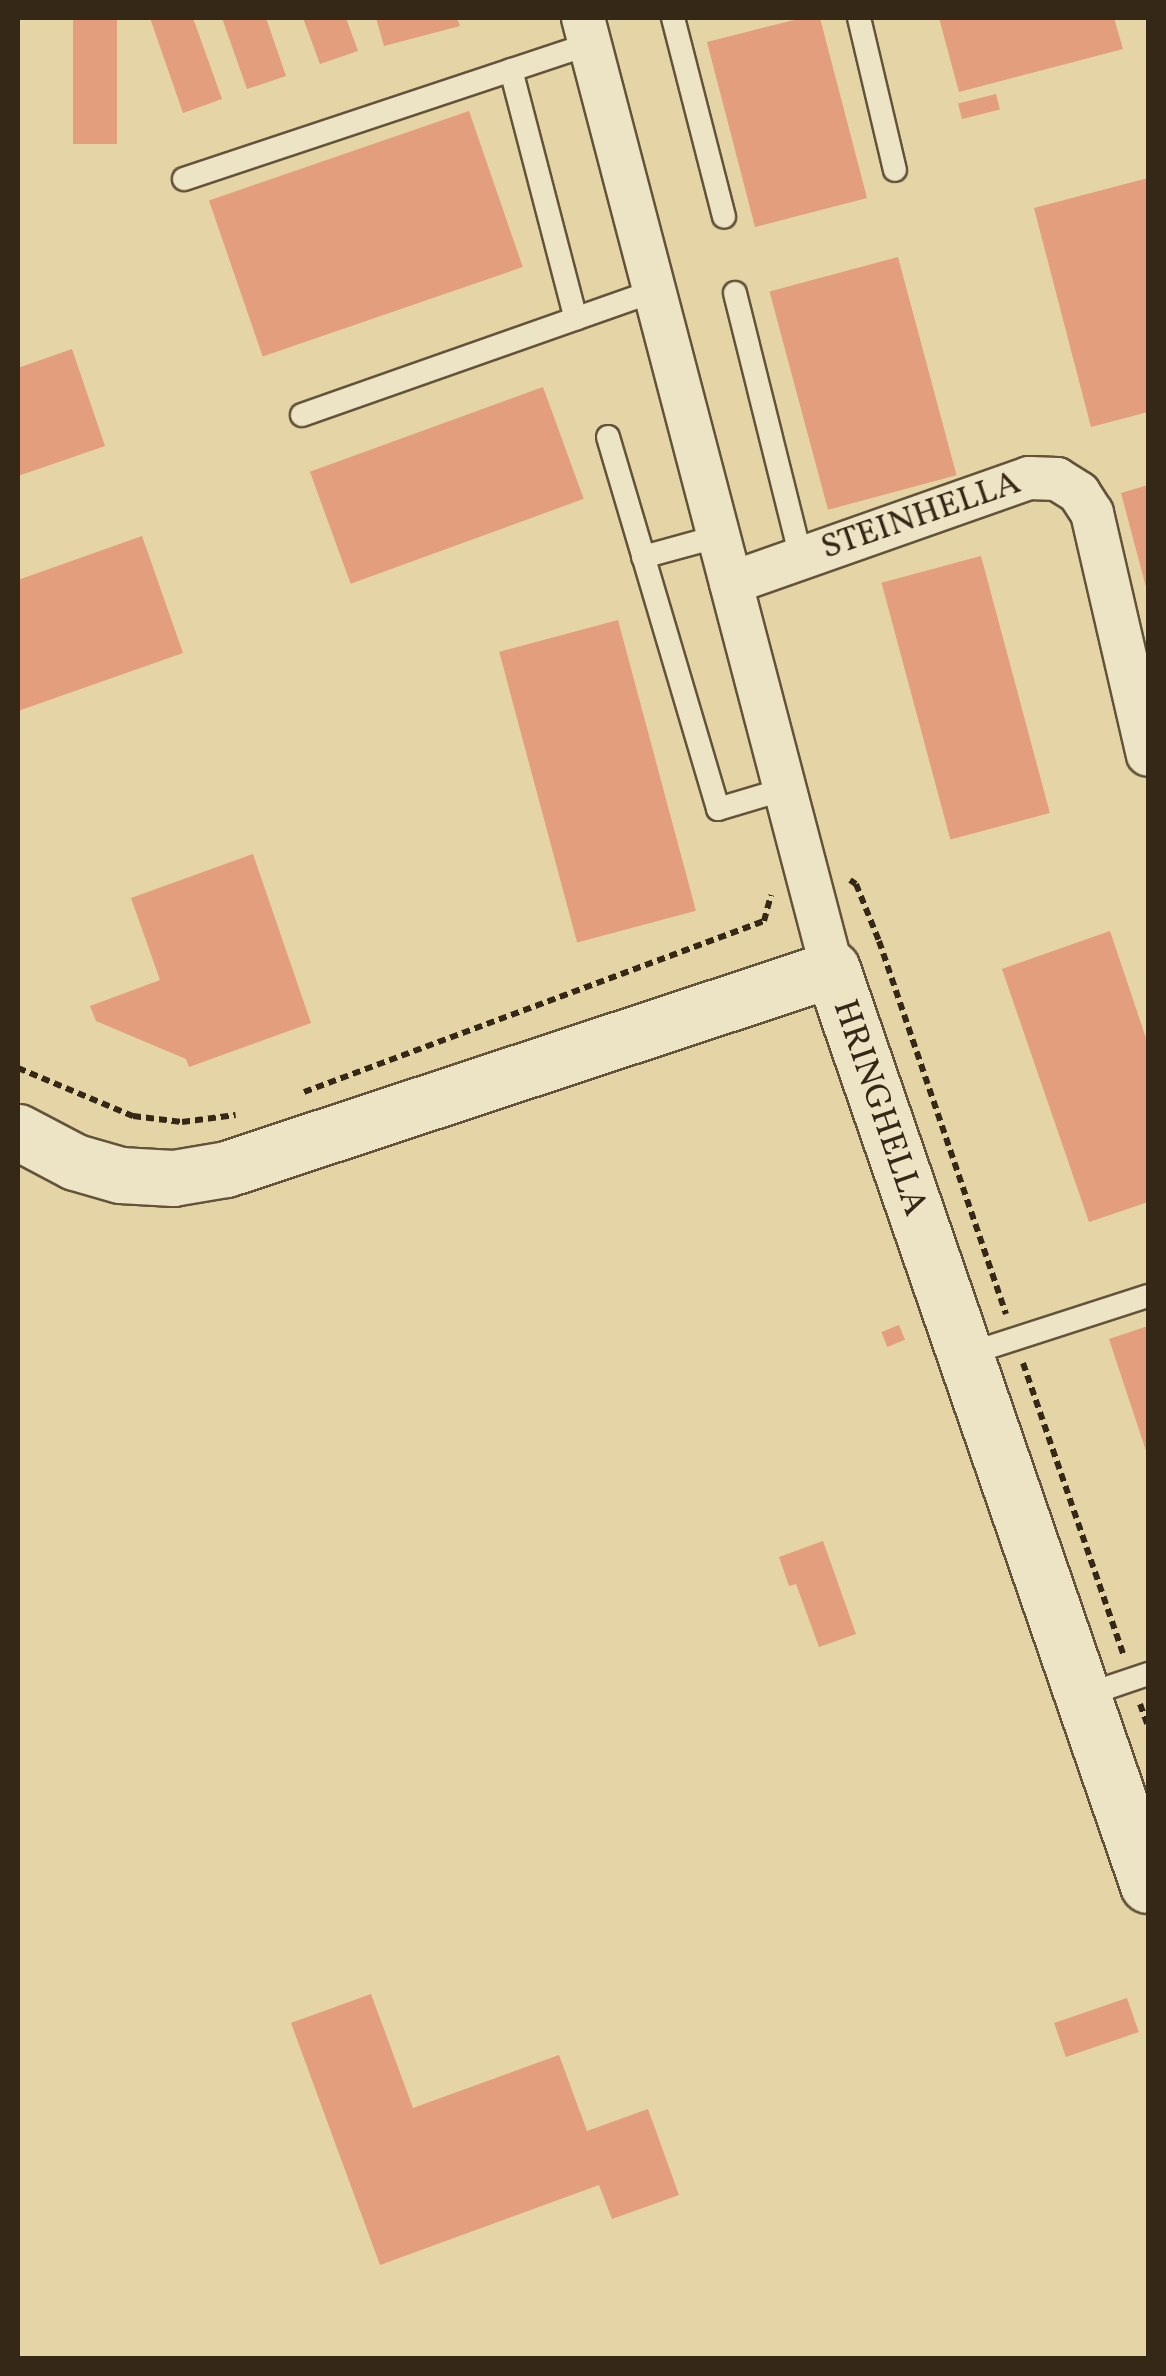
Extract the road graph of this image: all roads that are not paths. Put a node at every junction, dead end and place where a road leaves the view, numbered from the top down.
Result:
1 (674, 18) edge
2 (859, 18) edge
3 (585, 24) edge
4 (511, 70) junction
5 (896, 170) dead end
6 (184, 180) dead end
7 (724, 217) dead end
8 (655, 292) junction
9 (736, 292) dead end
10 (576, 319) junction
11 (302, 416) dead end
12 (608, 436) dead end
13 (719, 536) junction
14 (644, 557) junction
15 (802, 557) junction
16 (731, 583) junction
17 (1148, 754) edge
18 (785, 789) junction
19 (832, 970) junction
20 (18, 1132) edge
21 (1148, 1296) edge
22 (965, 1355) junction
23 (1148, 1674) edge
24 (1083, 1696) junction
25 (1148, 1885) edge

1 - 7 lane
2 - 5 lane
3 - 4 lane
3 - 8 street
4 - 6 lane
4 - 10 lane
8 - 10 lane
8 - 13 street
9 - 15 lane
10 - 11 lane
12 - 14 lane
13 - 14 lane
13 - 16 street
14 - 18 lane
15 - 16 street, STEINHELLA
15 - 17 street, STEINHELLA
16 - 18 street
18 - 19 street
19 - 20 street, HRINGHELLA
19 - 22 street, HRINGHELLA
21 - 22 lane
22 - 24 street, HRINGHELLA
23 - 24 lane
24 - 25 street, HRINGHELLA

